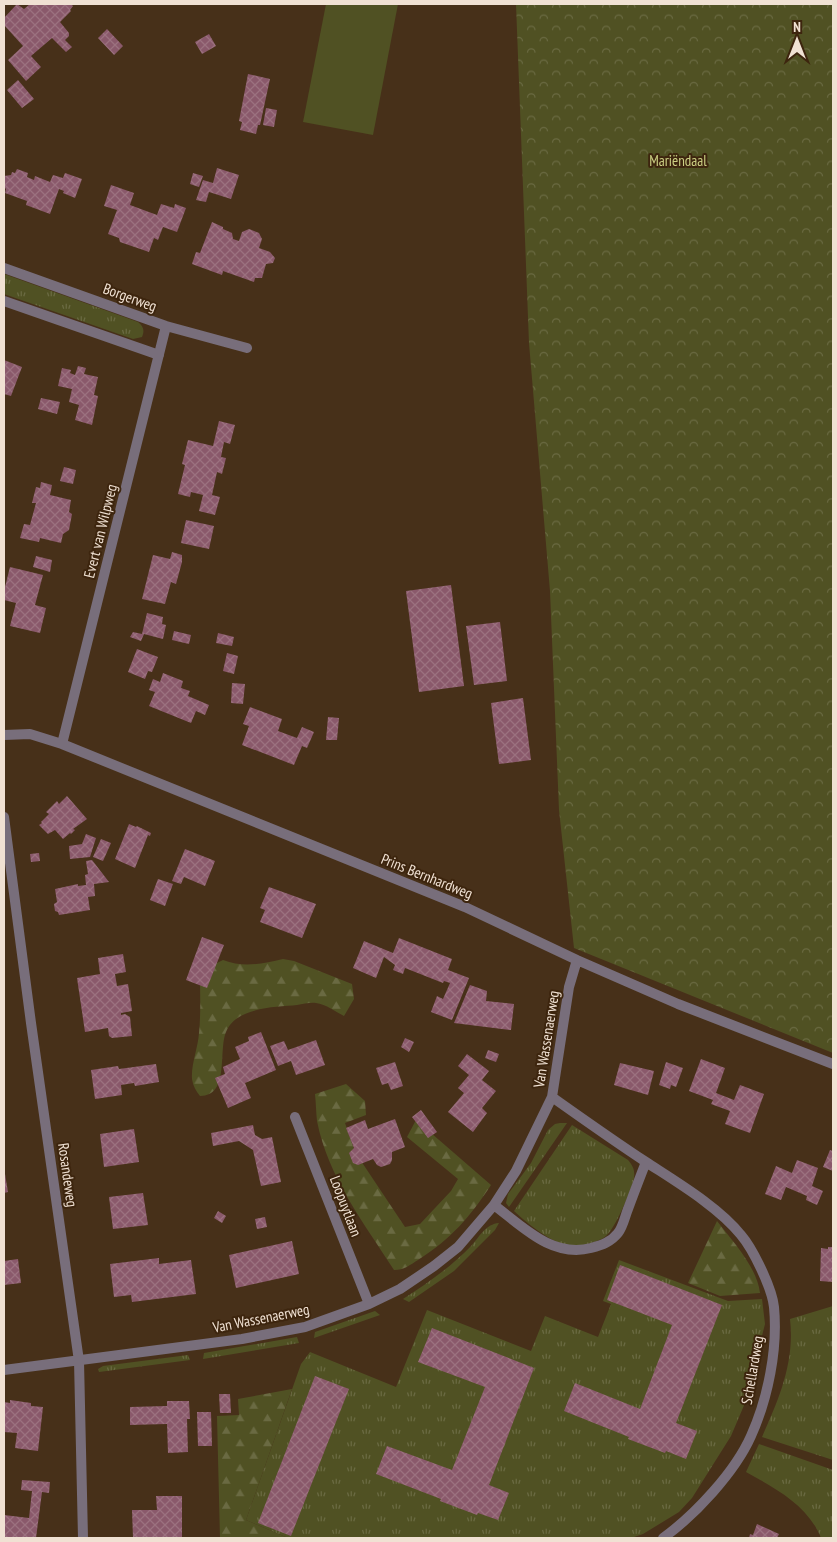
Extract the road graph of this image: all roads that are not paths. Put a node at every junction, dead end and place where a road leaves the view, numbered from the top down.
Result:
1 (4, 268) edge
2 (4, 301) edge
3 (166, 326) junction
4 (247, 348) dead end
5 (159, 355) junction
6 (4, 735) edge
7 (62, 744) junction
8 (4, 817) edge
9 (577, 960) junction
10 (833, 1064) edge
11 (552, 1097) junction
12 (295, 1118) dead end
13 (646, 1162) junction
14 (494, 1205) junction
15 (369, 1304) junction
16 (80, 1361) junction
17 (4, 1370) edge
18 (83, 1538) edge
19 (663, 1538) edge

1 - 3 street, Borgerweg
2 - 5 street
3 - 4 street, Borgerweg
3 - 5 street, Evert van Wilpweg
5 - 7 street, Evert van Wilpweg
6 - 7 street, Prins Bernhardweg
7 - 9 street, Prins Bernhardweg
8 - 16 street, Rosandeweg
9 - 10 street, Prins Bernhardweg
9 - 11 street, Van Wassenaerweg
11 - 13 street, Schellardweg
11 - 14 street, Van Wassenaerweg
12 - 15 street, Loopuytlaan
13 - 14 street
13 - 19 street, Schellardweg
14 - 15 street, Van Wassenaerweg
15 - 16 street, Van Wassenaerweg
16 - 17 street, Van Wassenaerweg
16 - 18 street, Rosandeweg

